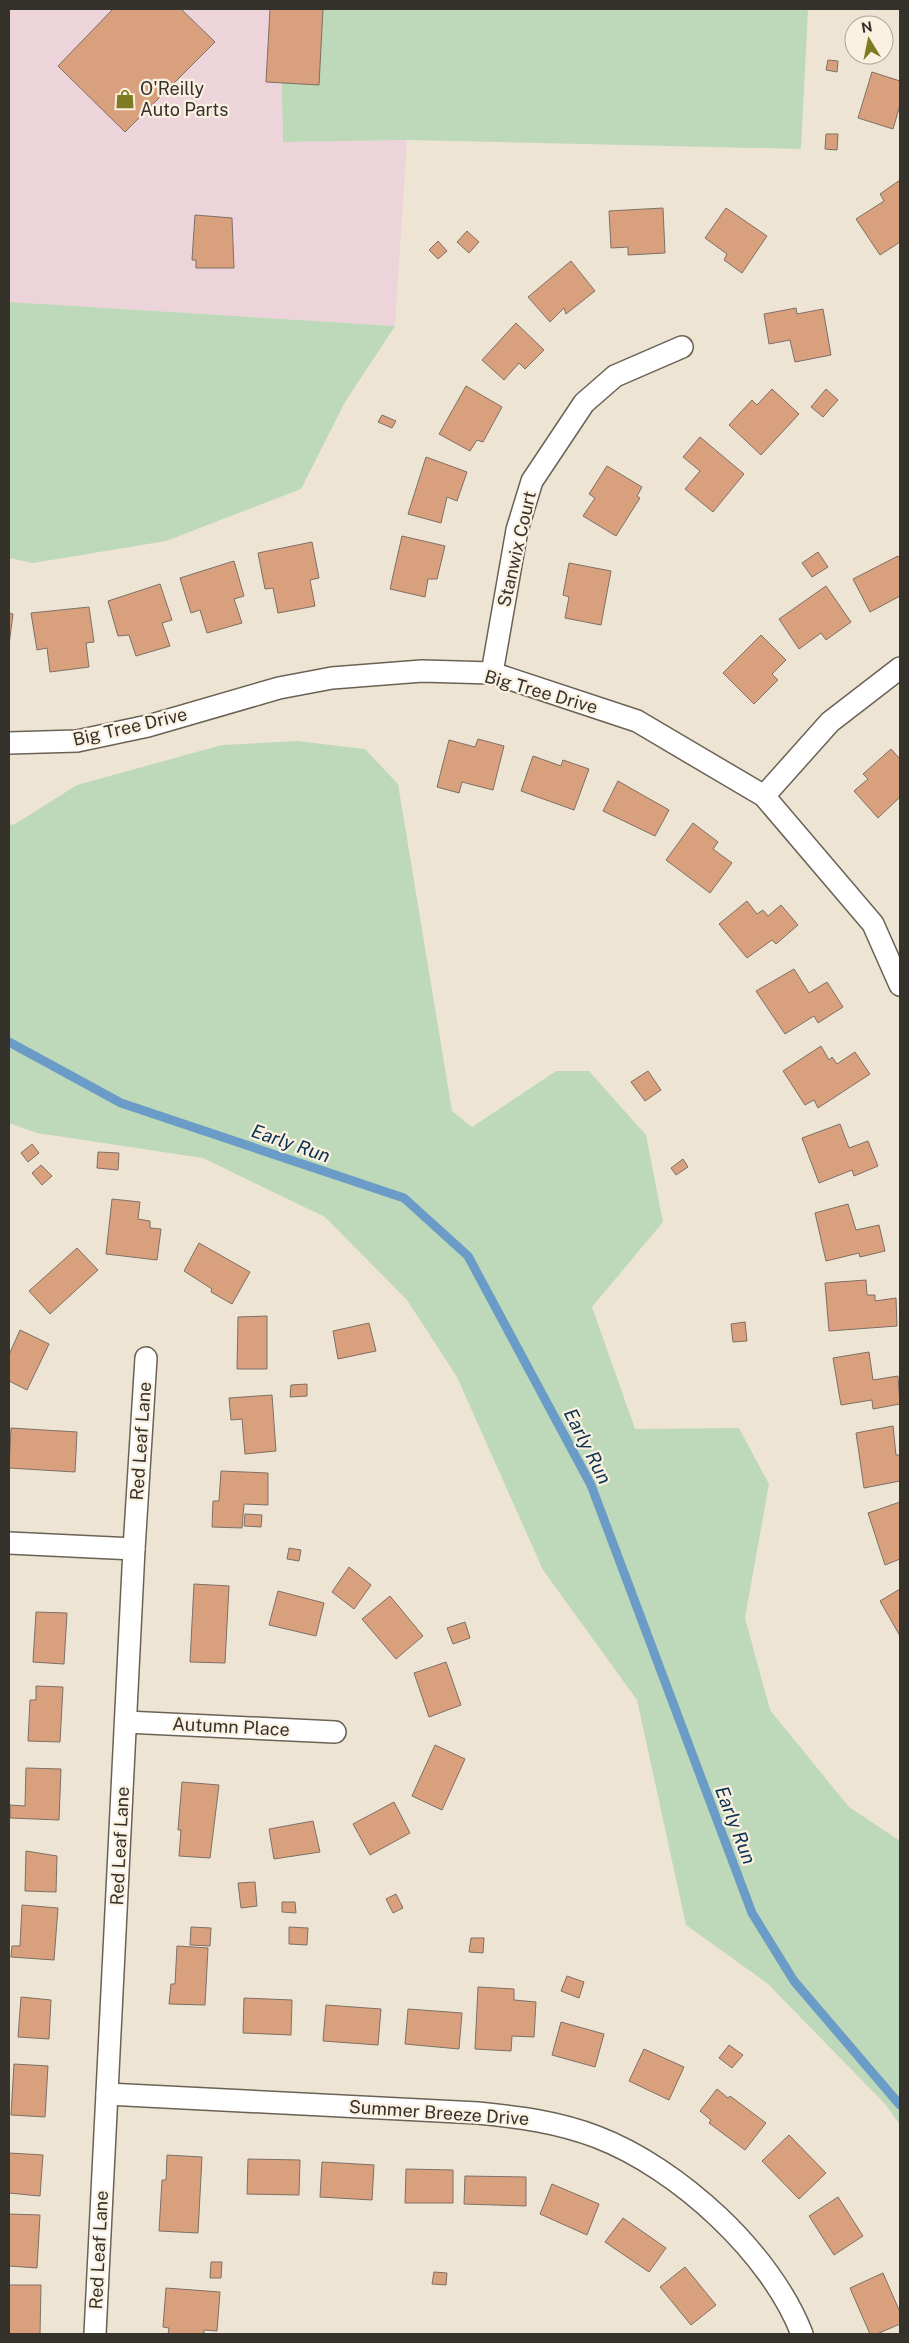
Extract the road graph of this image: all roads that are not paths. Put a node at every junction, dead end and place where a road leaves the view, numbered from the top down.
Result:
1 (682, 347) dead end
2 (900, 668) edge
3 (492, 673) junction
4 (9, 743) edge
5 (764, 796) junction
6 (900, 985) edge
7 (146, 1358) dead end
8 (9, 1543) edge
9 (134, 1549) junction
10 (126, 1722) junction
11 (335, 1732) dead end
12 (107, 2094) junction
13 (95, 2334) edge
14 (802, 2334) edge

1 - 3 street, Stanwix Court
2 - 5 street
3 - 4 street, Big Tree Drive
3 - 5 street, Big Tree Drive
5 - 6 street, Big Tree Drive
7 - 9 street, Red Leaf Lane
8 - 9 street
9 - 10 street, Red Leaf Lane
10 - 11 street, Autumn Place
10 - 12 street, Red Leaf Lane
12 - 13 street, Red Leaf Lane
12 - 14 street, Summer Breeze Drive

